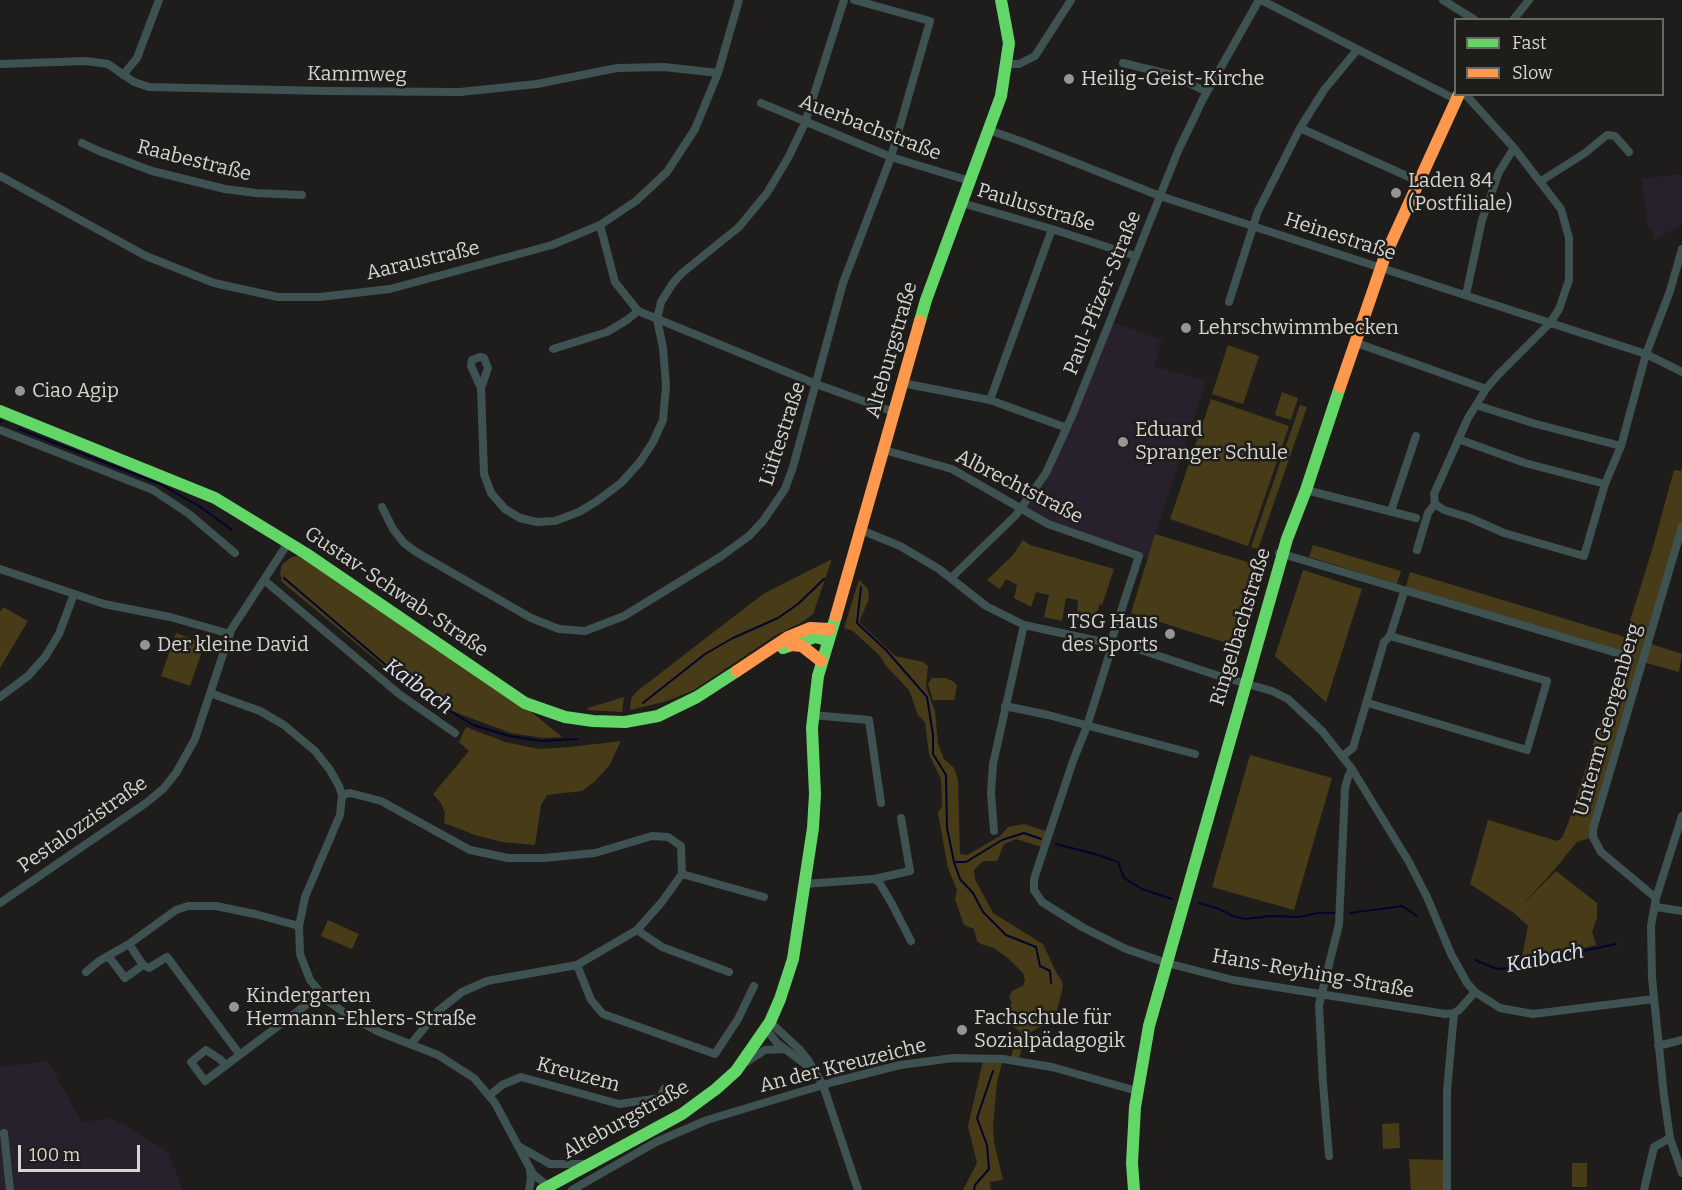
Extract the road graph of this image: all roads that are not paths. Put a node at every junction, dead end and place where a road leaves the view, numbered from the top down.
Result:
1 (159, 0) edge
2 (739, 0) edge
3 (844, 0) edge
4 (854, 0) edge
5 (1001, 0) edge
6 (1071, 0) edge
7 (1260, 0) edge
8 (1443, 0) edge
9 (1529, 0) edge
10 (1472, 18) edge
11 (1515, 18) edge
12 (1357, 50) junction
13 (1007, 63) junction
14 (1123, 63) dead end
15 (0, 64) edge
16 (718, 74) junction
17 (123, 75) junction
18 (1207, 92) junction
19 (1454, 93) edge
20 (1460, 96) edge
21 (760, 103) dead end
22 (805, 123) junction
23 (1300, 128) junction
24 (989, 130) junction
25 (82, 142) dead end
26 (1514, 148) junction
27 (1629, 152) dead end
28 (891, 157) junction
29 (0, 176) edge
30 (970, 181) junction
31 (1418, 181) junction
32 (1540, 181) junction
33 (302, 195) dead end
34 (1160, 196) junction
35 (962, 203) junction
36 (600, 225) junction
37 (1254, 226) junction
38 (1052, 229) junction
39 (1682, 249) edge
40 (1135, 256) junction
41 (1381, 267) junction
42 (1466, 295) junction
43 (1229, 302) dead end
44 (638, 311) junction
45 (657, 319) junction
46 (1550, 322) junction
47 (1354, 342) junction
48 (552, 349) dead end
49 (1646, 354) junction
50 (1682, 372) edge
51 (902, 383) junction
52 (816, 384) junction
53 (481, 388) dead end
54 (1486, 389) junction
55 (990, 400) junction
56 (1476, 405) junction
57 (894, 412) junction
58 (6, 413) edge
59 (1066, 428) junction
60 (3, 431) edge
61 (1416, 436) dead end
62 (1458, 439) junction
63 (1621, 446) junction
64 (884, 450) junction
65 (1605, 484) junction
66 (1306, 490) junction
67 (1435, 504) junction
68 (382, 507) dead end
69 (1021, 510) junction
70 (1391, 511) junction
71 (1416, 518) dead end
72 (1682, 527) edge
73 (861, 530) junction
74 (288, 543) junction
75 (1417, 550) dead end
76 (235, 553) dead end
77 (1281, 554) junction
78 (0, 569) edge
79 (951, 578) junction
80 (264, 580) junction
81 (1404, 592) dead end
82 (74, 594) junction
83 (1024, 625) junction
84 (230, 634) junction
85 (829, 634) junction
86 (1390, 636) junction
87 (1112, 642) junction
88 (790, 645) junction
89 (1620, 654) dead end
90 (758, 656) junction
91 (822, 661) junction
92 (1244, 683) junction
93 (210, 693) junction
94 (0, 697) edge
95 (1368, 703) junction
96 (1005, 706) junction
97 (812, 715) junction
98 (1087, 726) junction
99 (455, 733) dead end
100 (1195, 754) dead end
101 (1342, 756) junction
102 (1352, 769) junction
103 (342, 795) junction
104 (881, 803) dead end
105 (1682, 816) edge
106 (901, 818) dead end
107 (994, 831) dead end
108 (682, 874) junction
109 (874, 879) junction
110 (804, 884) junction
111 (764, 897) dead end
112 (1656, 902) junction
113 (0, 903) edge
114 (1682, 911) edge
115 (299, 926) junction
116 (637, 930) junction
117 (911, 941) dead end
118 (129, 944) junction
119 (109, 957) junction
120 (1167, 963) junction
121 (143, 965) junction
122 (577, 965) junction
123 (86, 972) dead end
124 (729, 972) dead end
125 (754, 986) dead end
126 (320, 992) junction
127 (1475, 992) junction
128 (1321, 994) junction
129 (1654, 999) junction
130 (1454, 1014) junction
131 (768, 1025) junction
132 (1682, 1040) edge
133 (411, 1044) junction
134 (1658, 1046) junction
135 (784, 1049) junction
136 (240, 1055) junction
137 (225, 1065) dead end
138 (736, 1071) junction
139 (816, 1073) junction
140 (823, 1085) junction
141 (664, 1089) dead end
142 (1137, 1091) junction
143 (490, 1095) junction
144 (4, 1133) dead end
145 (1670, 1138) junction
146 (520, 1147) junction
147 (1329, 1156) dead end
148 (587, 1164) junction
149 (530, 1169) junction
150 (1682, 1173) edge
151 (545, 1188) edge
152 (10, 1190) edge
153 (529, 1190) edge
154 (572, 1190) edge
155 (858, 1190) edge
156 (1134, 1190) edge
157 (1447, 1190) edge
158 (1644, 1190) edge

1 - 17 street
2 - 16 street, Aaraustraße
3 - 22 street
4 - 28 street, Lüftestraße
5 - 13 street, Alteburgstraße
6 - 13 street
7 - 12 street
7 - 18 street, Paul-Pfizer-Straße
8 - 10 street
9 - 11 street
12 - 19 street
12 - 23 street
13 - 24 street, Alteburgstraße
14 - 18 street
15 - 17 street, Kammweg
16 - 17 street, Kammweg
16 - 36 street, Aaraustraße
18 - 34 street, Paul-Pfizer-Straße
20 - 26 street
20 - 31 street, Ringelbachstraße
21 - 22 street, Auerbachstraße
22 - 28 street, Auerbachstraße
22 - 45 street
23 - 31 street
23 - 37 street
24 - 30 street, Alteburgstraße
24 - 34 street, Heinestraße
25 - 33 street, Raabestraße
26 - 32 street
26 - 42 street
27 - 32 street
28 - 30 street, Auerbachstraße
28 - 52 street, Lüftestraße
29 - 36 street, Aaraustraße
30 - 35 street, Alteburgstraße
31 - 41 street, Ringelbachstraße
32 - 46 street
34 - 37 street, Heinestraße
34 - 40 street, Paul-Pfizer-Straße
35 - 38 street, Paulusstraße
35 - 51 street, Alteburgstraße
36 - 44 street
37 - 41 street, Heinestraße
37 - 43 street
38 - 40 street, Paulusstraße
38 - 55 street
39 - 49 street
40 - 59 street, Paul-Pfizer-Straße
41 - 42 street, Heinestraße
41 - 47 street, Ringelbachstraße
42 - 46 street, Heinestraße
44 - 45 street
44 - 48 street
45 - 52 street
45 - 53 street
46 - 49 street, Heinestraße
46 - 54 street
47 - 54 street
47 - 66 street, Ringelbachstraße
49 - 50 street, Heinestraße
49 - 63 street
51 - 55 street
51 - 57 street, Alteburgstraße
52 - 57 street
52 - 68 street, Lüftestraße
54 - 56 street
55 - 59 street
56 - 62 street
56 - 63 street
57 - 64 street, Alteburgstraße
58 - 60 street, Gustav-Schwab-Straße
58 - 74 street, Gustav-Schwab-Straße
59 - 69 street, Paul-Pfizer-Straße
60 - 76 street, Gustav-Schwab-Straße
61 - 70 street
62 - 65 street
62 - 67 street
63 - 65 street
64 - 69 street, Albrechtstraße
64 - 73 street, Alteburgstraße
65 - 67 street
66 - 70 street
66 - 77 street, Ringelbachstraße
67 - 75 street
69 - 79 street, Paul-Pfizer-Straße
69 - 87 street, Albrechtstraße
70 - 71 street
72 - 112 street, Unterm Georgenberg
73 - 79 street
73 - 85 street, Alteburgstraße
74 - 80 street, Pestalozzistraße
74 - 90 street, Gustav-Schwab-Straße
77 - 89 street
77 - 92 street, Ringelbachstraße
78 - 82 street
79 - 83 street
80 - 84 street, Pestalozzistraße
80 - 99 street
81 - 86 street
82 - 84 street
82 - 94 street
83 - 87 street
83 - 96 street
84 - 93 street, Pestalozzistraße
85 - 88 street, Gustav-Schwab-Straße
85 - 90 street, Gustav-Schwab-Straße
85 - 91 street, Alteburgstraße
86 - 95 street
86 - 95 street
87 - 92 street
87 - 98 street
88 - 90 street, Gustav-Schwab-Straße
88 - 91 street
91 - 97 street, Alteburgstraße
92 - 101 street
92 - 120 street, Ringelbachstraße
93 - 103 street
93 - 113 street, Pestalozzistraße
95 - 101 street
96 - 98 street
96 - 107 street
97 - 104 street
97 - 110 street, Alteburgstraße
98 - 100 street
98 - 120 street, Hans-Reyhing-Straße
101 - 102 street
102 - 127 street
102 - 128 street
103 - 108 street
103 - 115 street
105 - 112 street
106 - 109 street
108 - 111 street
108 - 116 street
109 - 110 street
109 - 117 street
110 - 131 street, Alteburgstraße
112 - 114 street
112 - 129 street
115 - 118 street
115 - 126 street
116 - 122 street
116 - 124 street
118 - 119 street
118 - 121 street
119 - 121 street
119 - 123 street
120 - 128 street, Hans-Reyhing-Straße
120 - 142 street, Ringelbachstraße
121 - 136 street
122 - 125 street
122 - 133 street
126 - 133 street
126 - 136 street
127 - 129 street
127 - 130 street
128 - 130 street, Hans-Reyhing-Straße
128 - 147 street
129 - 134 street
130 - 157 street
131 - 135 street
131 - 138 street, Alteburgstraße
131 - 139 street
132 - 134 street
133 - 143 street
134 - 145 street
135 - 138 street
135 - 139 street
136 - 137 street
138 - 148 street, Alteburgstraße
139 - 140 street
140 - 142 street, An der Kreuzeiche
140 - 154 street, An der Kreuzeiche
140 - 155 street
141 - 143 street, Kreuzem
142 - 156 street, Ringelbachstraße
143 - 146 street
144 - 152 street
145 - 150 street
145 - 158 street
146 - 148 street
146 - 149 street
148 - 151 street, Alteburgstraße
149 - 151 street
149 - 153 street

